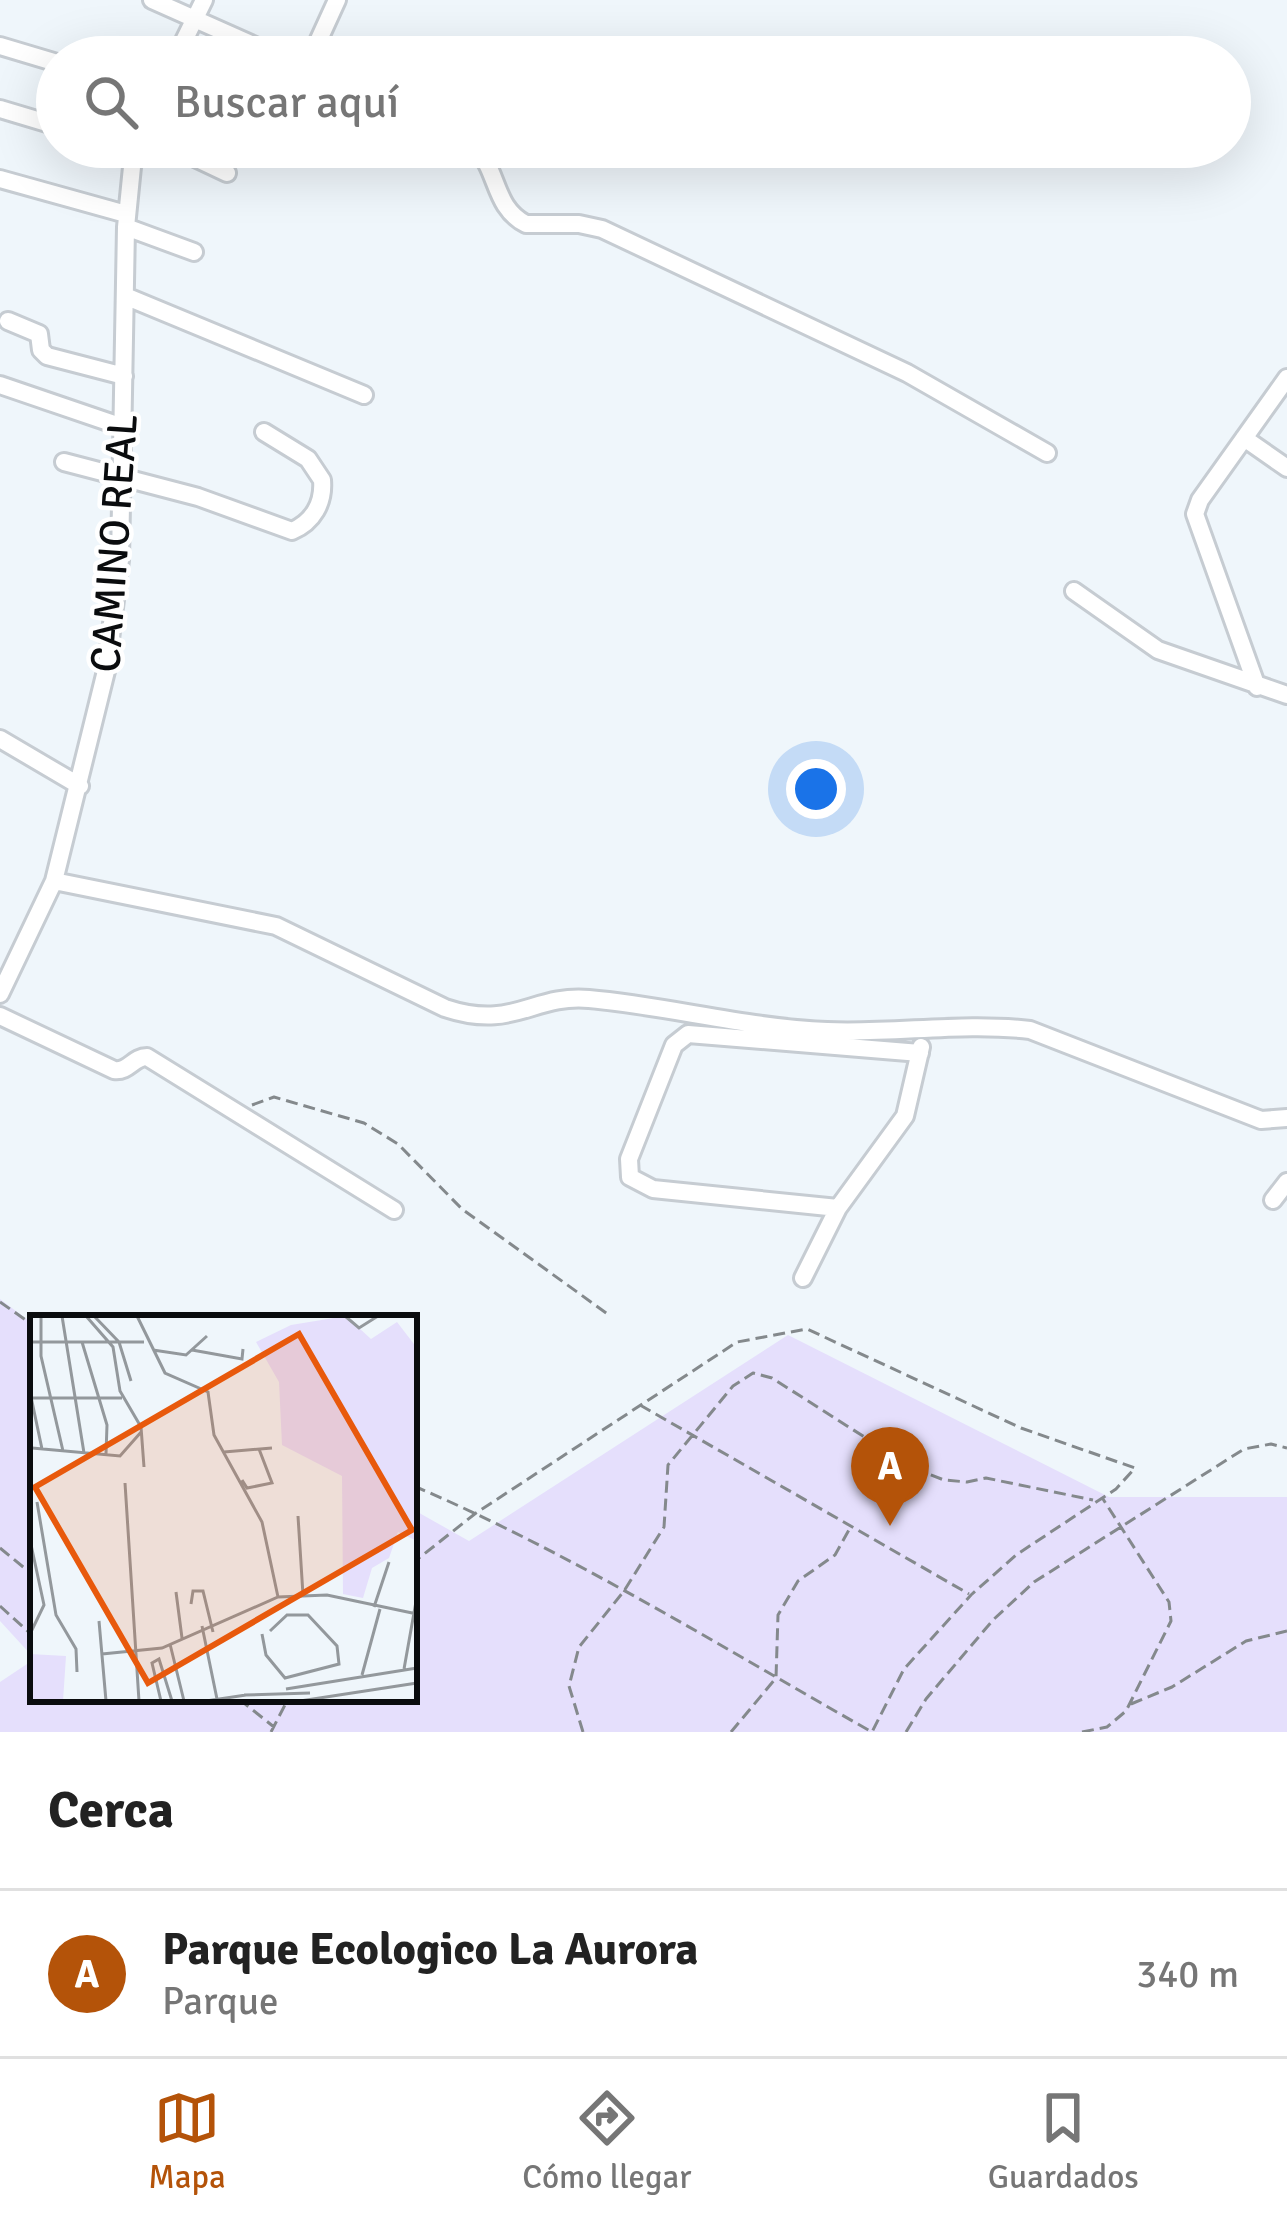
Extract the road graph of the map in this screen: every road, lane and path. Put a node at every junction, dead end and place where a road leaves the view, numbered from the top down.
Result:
1 (152, 0) edge
2 (204, 0) edge
3 (337, 0) edge
4 (195, 20) junction
5 (187, 36) edge
6 (232, 36) edge
7 (321, 36) edge
8 (0, 46) edge
9 (36, 56) edge
10 (0, 110) edge
11 (36, 120) edge
12 (132, 168) edge
13 (216, 168) edge
14 (491, 168) edge
15 (227, 173) dead end
16 (0, 179) edge
17 (126, 220) junction
18 (194, 252) dead end
19 (125, 296) junction
20 (8, 321) dead end
21 (124, 376) junction
22 (1287, 378) edge
23 (0, 385) edge
24 (364, 394) dead end
25 (123, 427) junction
26 (264, 432) dead end
27 (1244, 438) junction
28 (1047, 453) dead end
29 (64, 462) dead end
30 (1287, 468) edge
31 (122, 475) junction
32 (1074, 591) dead end
33 (1257, 687) junction
34 (1287, 695) edge
35 (0, 739) edge
36 (80, 785) junction
37 (54, 881) junction
38 (0, 994) edge
39 (0, 1016) edge
40 (923, 1030) junction
41 (920, 1053) junction
42 (240, 1114) junction
43 (1287, 1118) edge
44 (1287, 1182) edge
45 (1273, 1200) dead end
46 (838, 1208) junction
47 (394, 1210) dead end
48 (803, 1278) dead end
49 (0, 1302) edge
50 (609, 1315) dead end
51 (30, 1323) edge
52 (640, 1405) junction
53 (690, 1435) junction
54 (1287, 1448) edge
55 (417, 1487) edge
56 (1100, 1499) junction
57 (476, 1513) junction
58 (850, 1526) junction
59 (1122, 1528) junction
60 (0, 1548) edge
61 (417, 1560) edge
62 (30, 1572) edge
63 (624, 1591) junction
64 (971, 1595) junction
65 (0, 1606) edge
66 (1287, 1631) edge
67 (30, 1633) edge
68 (776, 1678) junction
69 (242, 1702) edge
70 (286, 1702) edge
71 (1129, 1704) junction
72 (272, 1730) edge
73 (583, 1732) edge
74 (731, 1732) edge
75 (906, 1732) edge
76 (1082, 1732) edge

1 - 4 street
2 - 4 street
3 - 7 street
4 - 5 street
4 - 6 street
8 - 9 street
10 - 11 street
12 - 17 street, CAMINO REAL
13 - 15 street
14 - 28 street
16 - 17 street
17 - 18 street
17 - 19 street, CAMINO REAL
19 - 21 street, CAMINO REAL
19 - 24 street
20 - 21 street
21 - 25 street, CAMINO REAL
22 - 27 street
23 - 25 street
25 - 31 street, CAMINO REAL
26 - 31 street
27 - 30 street
27 - 33 street
29 - 31 street
31 - 36 street, CAMINO REAL
32 - 33 street
33 - 34 street
35 - 36 street
36 - 37 street, CAMINO REAL
37 - 38 street, CAMINO REAL
37 - 40 street
39 - 42 street
40 - 41 street
40 - 43 street
41 - 46 street
41 - 46 street
42 - 47 street
42 - 50 path
44 - 45 street
46 - 48 street
49 - 51 path
52 - 53 path
52 - 56 path
52 - 57 path
53 - 56 path
53 - 58 path
53 - 63 path
54 - 59 path
55 - 57 path
56 - 59 path
56 - 64 path
57 - 61 path
57 - 63 path
58 - 64 path
58 - 68 path
59 - 71 path
59 - 75 path
60 - 62 path
63 - 68 path
63 - 73 path
64 - 68 path
65 - 67 path
66 - 71 path
68 - 74 path
69 - 72 path
70 - 72 path
71 - 76 path

